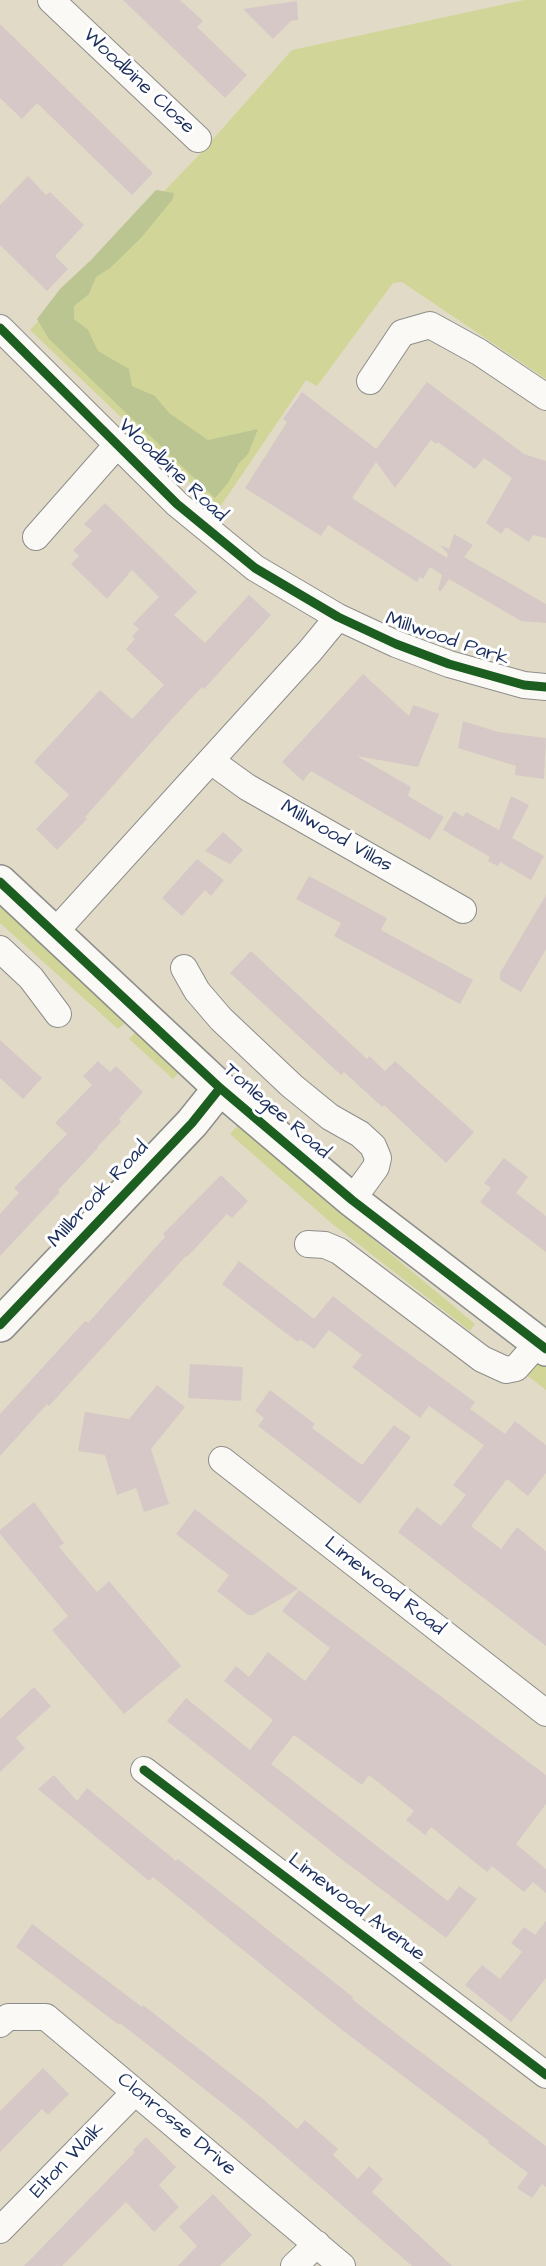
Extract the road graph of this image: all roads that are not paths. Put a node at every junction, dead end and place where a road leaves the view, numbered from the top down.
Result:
1 (51, 0) edge
2 (198, 139) dead end
3 (0, 328) edge
4 (370, 381) dead end
5 (546, 397) edge
6 (117, 445) junction
7 (36, 537) dead end
8 (338, 617) junction
9 (546, 687) edge
10 (211, 761) junction
11 (0, 882) edge
12 (463, 910) dead end
13 (56, 932) junction
14 (0, 949) edge
15 (184, 968) dead end
16 (58, 1014) dead end
17 (220, 1088) junction
18 (352, 1200) junction
19 (308, 1244) dead end
20 (0, 1325) edge
21 (542, 1346) edge
22 (222, 1460) dead end
23 (546, 1713) edge
24 (144, 1770) dead end
25 (0, 2024) edge
26 (545, 2071) edge
27 (135, 2092) junction
28 (0, 2230) edge
29 (317, 2244) junction
30 (294, 2266) edge
31 (342, 2266) edge

1 - 2 street, Woodbine Close
3 - 6 street, Woodbine Road
4 - 5 street
6 - 7 street
6 - 8 street, Woodbine Road
8 - 9 street, Millwood Park
8 - 10 street
10 - 12 street, Millwood Villas
10 - 13 street
11 - 13 main road, Tonlegee Road
13 - 17 main road, Tonlegee Road
14 - 16 street
15 - 18 street, Tonlegee Road
17 - 18 main road, Tonlegee Road
17 - 20 main road, Millbrook Road
18 - 21 main road, Tonlegee Road
19 - 21 street, Tonlegee Road
22 - 23 street, Limewood Road
24 - 26 street, Limewood Avenue
25 - 27 street, Clonrosse Drive
27 - 28 street, Elton Walk
27 - 29 street, Clonrosse Drive
29 - 30 street
29 - 31 street, Clonrosse Drive

